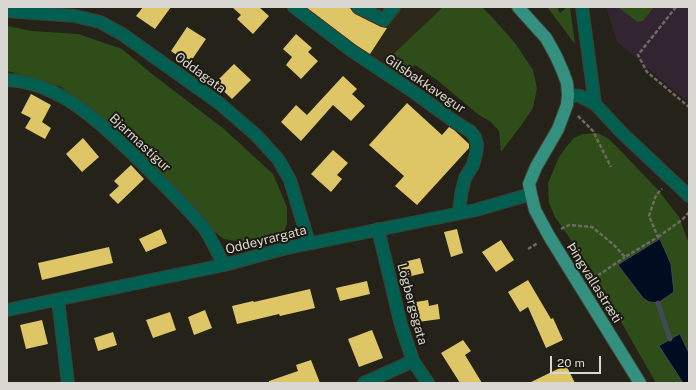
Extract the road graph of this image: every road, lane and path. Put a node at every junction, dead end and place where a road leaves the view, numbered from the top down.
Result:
1 (294, 7) edge
2 (358, 7) edge
3 (394, 7) edge
4 (518, 7) edge
5 (582, 7) edge
6 (676, 7) edge
7 (7, 11) edge
8 (7, 80) edge
9 (568, 100) junction
10 (595, 104) junction
11 (689, 107) edge
12 (611, 167) dead end
13 (672, 180) junction
14 (531, 194) junction
15 (689, 196) edge
16 (689, 212) edge
17 (460, 213) junction
18 (378, 229) junction
19 (549, 236) junction
20 (658, 237) junction
21 (309, 243) junction
22 (528, 249) dead end
23 (625, 257) junction
24 (224, 265) junction
25 (593, 279) dead end
26 (58, 300) junction
27 (7, 310) edge
28 (413, 361) junction
29 (68, 383) edge
30 (364, 383) edge
31 (428, 383) edge
32 (640, 383) edge

1 - 17 street, Gilsbakkavegur
2 - 3 street
4 - 9 main road
5 - 10 street
6 - 11 path
7 - 21 street, Oddagata
8 - 24 street, Bjarmastígur
9 - 10 street
9 - 12 path
9 - 14 main road
10 - 13 street
13 - 15 street
13 - 20 path
14 - 17 street, Oddeyrargata
14 - 19 main road, Þingvallastræti
16 - 20 path
17 - 18 street, Oddeyrargata
18 - 21 street, Oddeyrargata
18 - 28 street, Lögbergsgata
19 - 22 path
19 - 23 path
19 - 32 main road, Þingvallastræti
20 - 23 path
21 - 24 street, Oddeyrargata
23 - 25 path
24 - 26 street, Oddeyrargata
26 - 27 street, Oddeyrargata
26 - 29 street
28 - 30 street
28 - 31 street, Lögbergsgata

